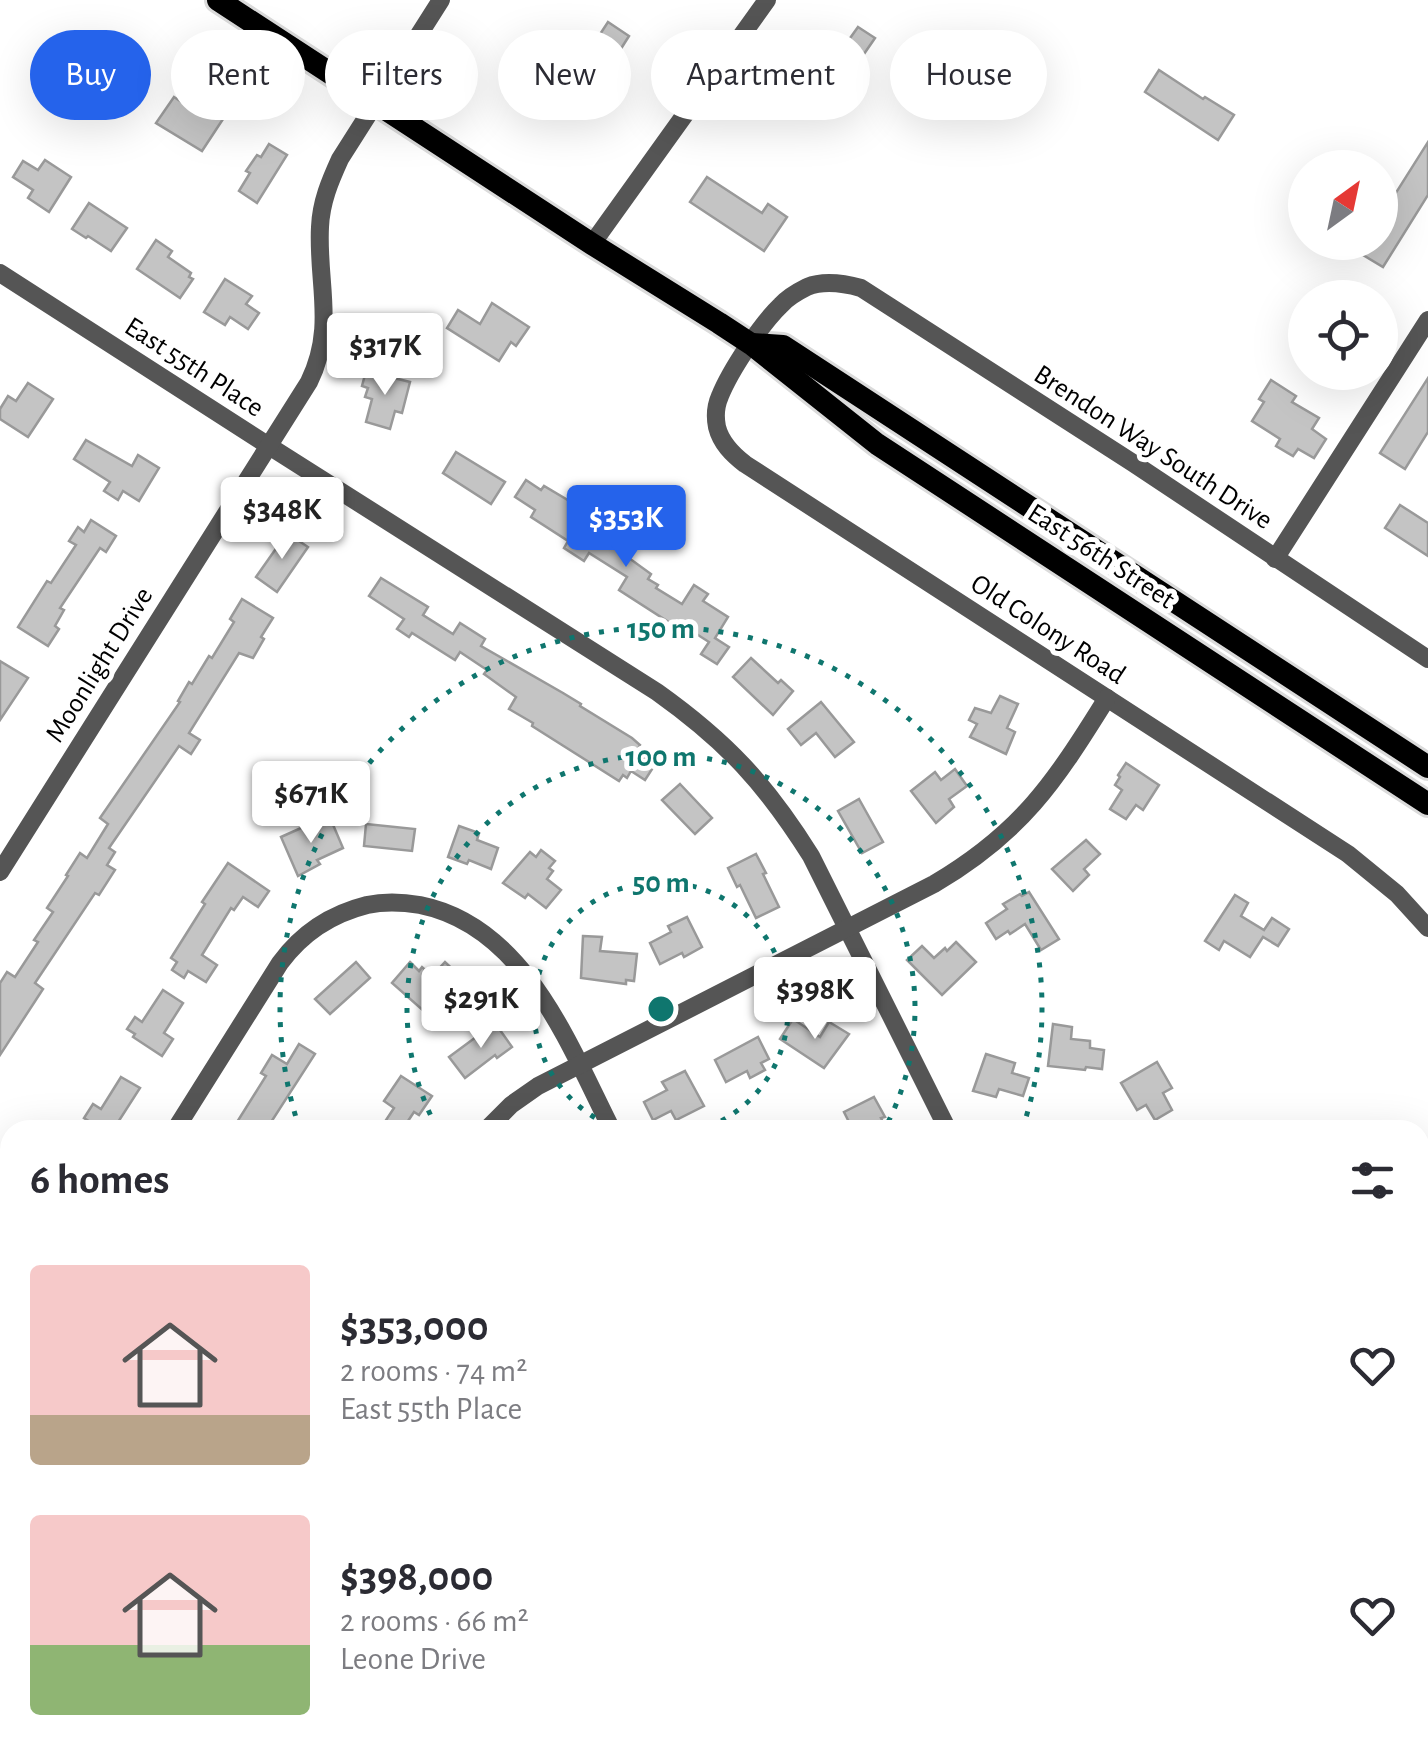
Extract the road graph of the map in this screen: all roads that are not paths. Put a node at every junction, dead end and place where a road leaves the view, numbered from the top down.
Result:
1 (218, 0) edge
2 (441, 0) edge
3 (767, 0) edge
4 (422, 30) edge
5 (325, 70) edge
6 (364, 120) edge
7 (403, 120) edge
8 (592, 244) junction
9 (0, 272) edge
10 (847, 284) joint
11 (1426, 328) edge
12 (751, 344) junction
13 (269, 446) junction
14 (1276, 559) junction
15 (1428, 659) edge
16 (1107, 698) junction
17 (1428, 767) edge
18 (1428, 804) edge
19 (0, 872) edge
20 (1428, 928) edge
21 (847, 929) junction
22 (579, 1064) junction
23 (181, 1120) edge
24 (495, 1120) edge
25 (607, 1120) edge
26 (943, 1120) edge

1 - 5 main road, East 56th Street
2 - 4 street, Moonlight Drive
3 - 8 street
6 - 13 street, Moonlight Drive
7 - 8 main road, East 56th Street
8 - 12 main road, East 56th Street
9 - 13 street, East 55th Place
10 - 12 street, Old Colony Road
10 - 14 street, Brendon Way South Drive
11 - 14 street
12 - 16 street, Old Colony Road
12 - 17 main road, East 56th Street
12 - 18 main road, East 56th Street
13 - 19 street, Moonlight Drive
13 - 21 street, East 55th Place
14 - 15 street, Brendon Way South Drive
16 - 20 street, Old Colony Road
16 - 21 street
21 - 22 street
21 - 26 street, East 55th Place
22 - 23 street
22 - 24 street
22 - 25 street

